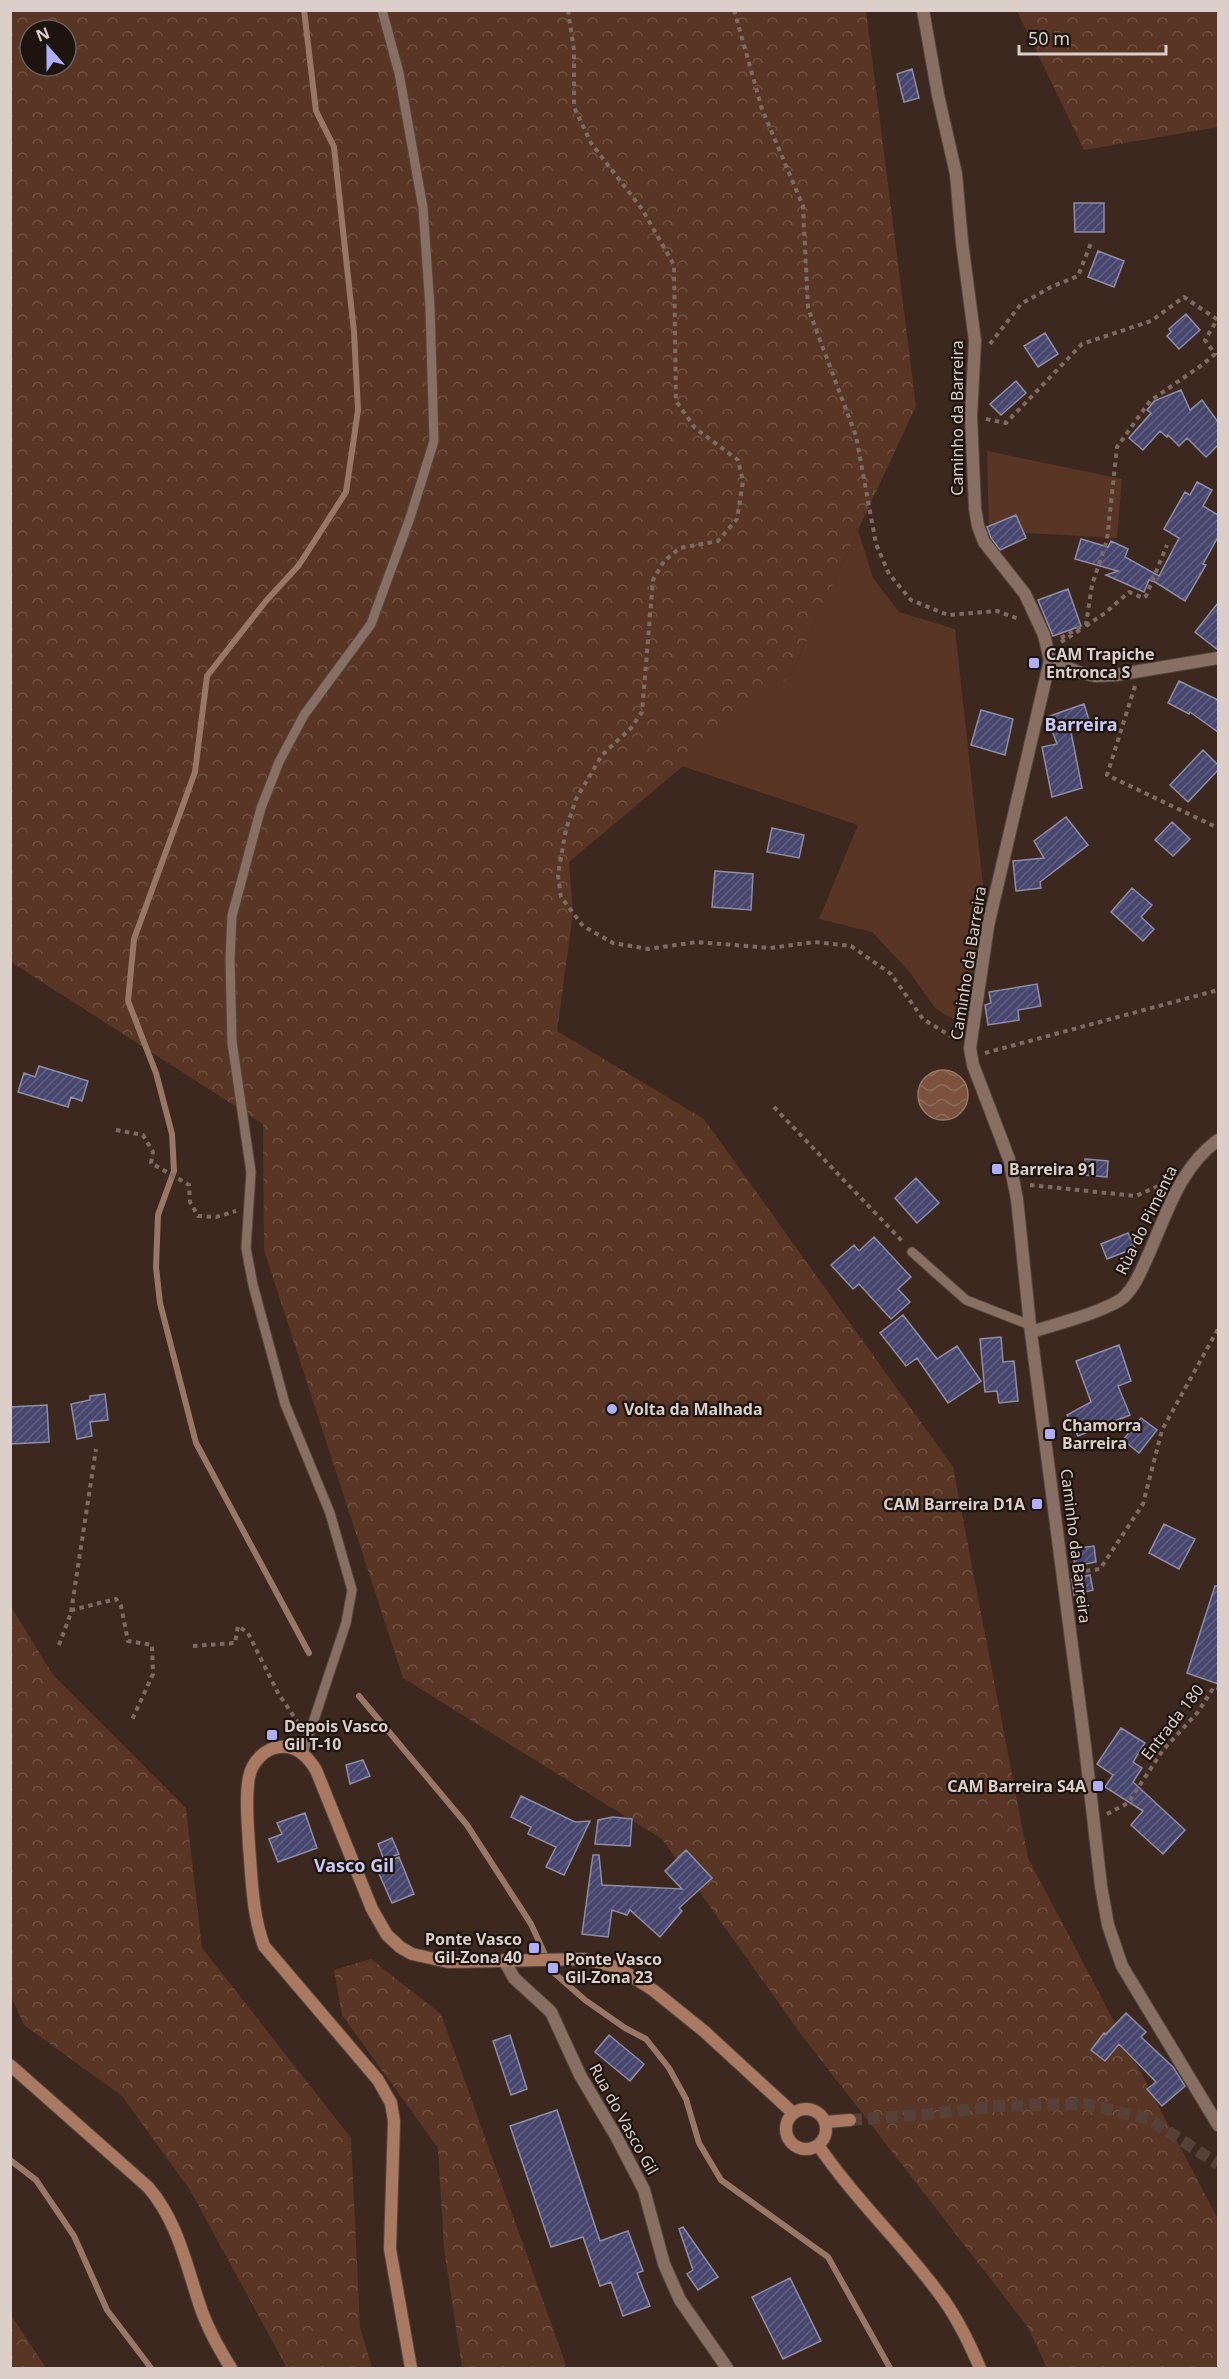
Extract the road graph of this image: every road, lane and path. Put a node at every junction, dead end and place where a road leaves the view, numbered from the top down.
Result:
1 (382, 10) edge
2 (568, 10) edge
3 (734, 10) edge
4 (923, 10) edge
5 (1091, 243) dead end
6 (1218, 320) edge
7 (973, 366) junction
8 (971, 416) junction
9 (1167, 545) dead end
10 (1023, 621) dead end
11 (1048, 652) junction
12 (1218, 658) edge
13 (1140, 671) junction
14 (1218, 828) edge
15 (1218, 990) edge
16 (971, 1052) junction
17 (774, 1107) dead end
18 (116, 1130) dead end
19 (1218, 1140) edge
20 (1185, 1175) junction
21 (1014, 1183) junction
22 (248, 1207) junction
23 (912, 1252) joint
24 (1031, 1329) junction
25 (1218, 1329) edge
26 (96, 1449) dead end
27 (1062, 1566) junction
28 (70, 1612) junction
29 (58, 1645) dead end
30 (193, 1646) dead end
31 (1218, 1688) edge
32 (131, 1722) dead end
33 (308, 1737) junction
34 (303, 1753) junction
35 (1093, 1821) junction
36 (504, 1960) junction
37 (10, 2065) edge
38 (794, 2113) junction
39 (850, 2120) tunnel mouth
40 (825, 2122) junction
41 (1218, 2125) edge
42 (818, 2145) junction
43 (231, 2368) edge
44 (411, 2368) edge
45 (727, 2368) edge
46 (980, 2368) edge

1 - 22 lane
2 - 16 path
3 - 10 path
4 - 7 street, Caminho da Barreira
5 - 7 path
6 - 8 path
6 - 11 path
7 - 8 street, Caminho da Barreira
8 - 11 street, Caminho da Barreira
9 - 11 path
11 - 13 street
11 - 16 street, Caminho da Barreira
12 - 13 street
13 - 14 path
15 - 16 path
16 - 21 street, Caminho da Barreira
17 - 23 path
18 - 22 path
19 - 20 street, Rùa do Pimenta
20 - 21 path
20 - 24 street, Rùa do Pimenta
21 - 24 street, Caminho da Barreira
22 - 33 lane
23 - 24 lane
24 - 27 street, Caminho da Barreira
25 - 27 path
26 - 28 path
27 - 35 street, Caminho da Barreira
28 - 29 path
28 - 32 path
30 - 33 path
31 - 35 path, Entrada 180
33 - 34 lane
34 - 36 main road
34 - 44 main road
35 - 41 street, Caminho da Barreira
36 - 38 main road
36 - 45 street, Rua do Vasco Gil
37 - 43 main road
38 - 40 main road
38 - 42 main road
39 - 40 main road
40 - 42 main road
42 - 46 main road

